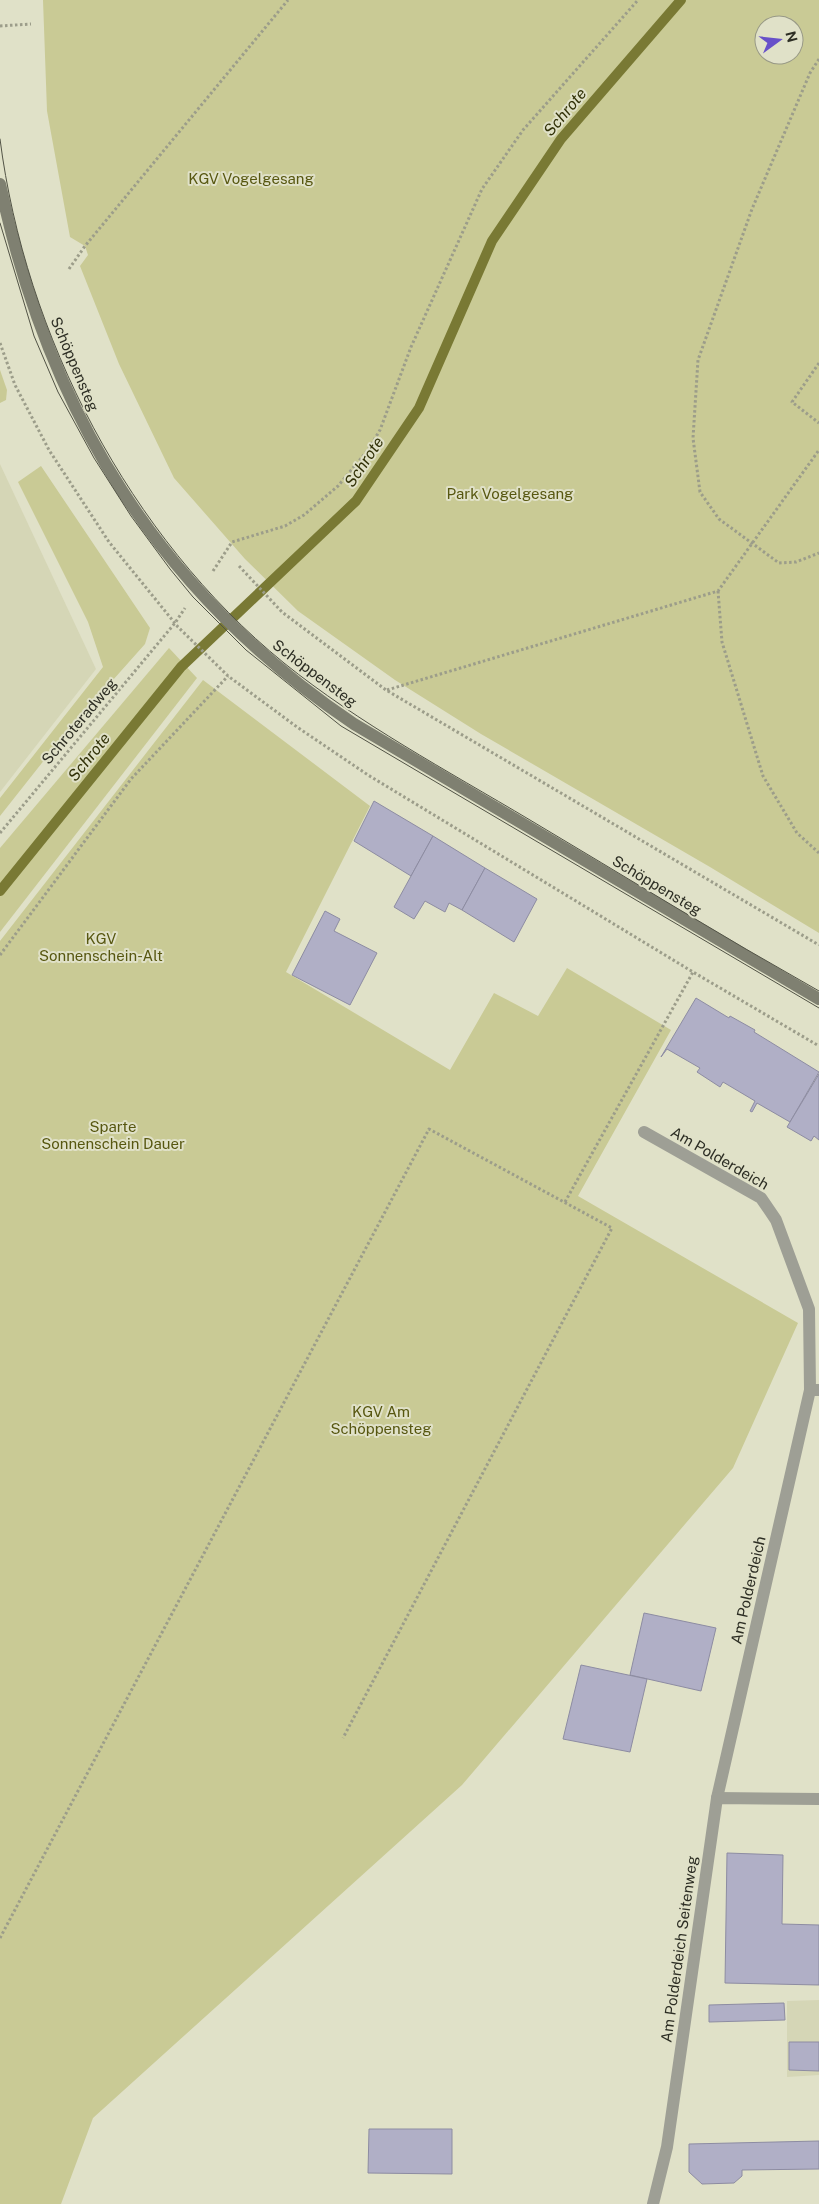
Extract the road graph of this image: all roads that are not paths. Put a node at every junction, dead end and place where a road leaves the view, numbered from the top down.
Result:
1 (0, 184) edge
2 (819, 999) edge
3 (644, 1132) dead end
4 (814, 1390) edge
5 (717, 1798) junction
6 (819, 1799) edge
7 (653, 2204) edge

1 - 2 main road, Schöppensteg
3 - 4 street, Am Polderdeich
4 - 5 street, Am Polderdeich
5 - 6 street
5 - 7 street, Am Polderdeich Seitenweg

